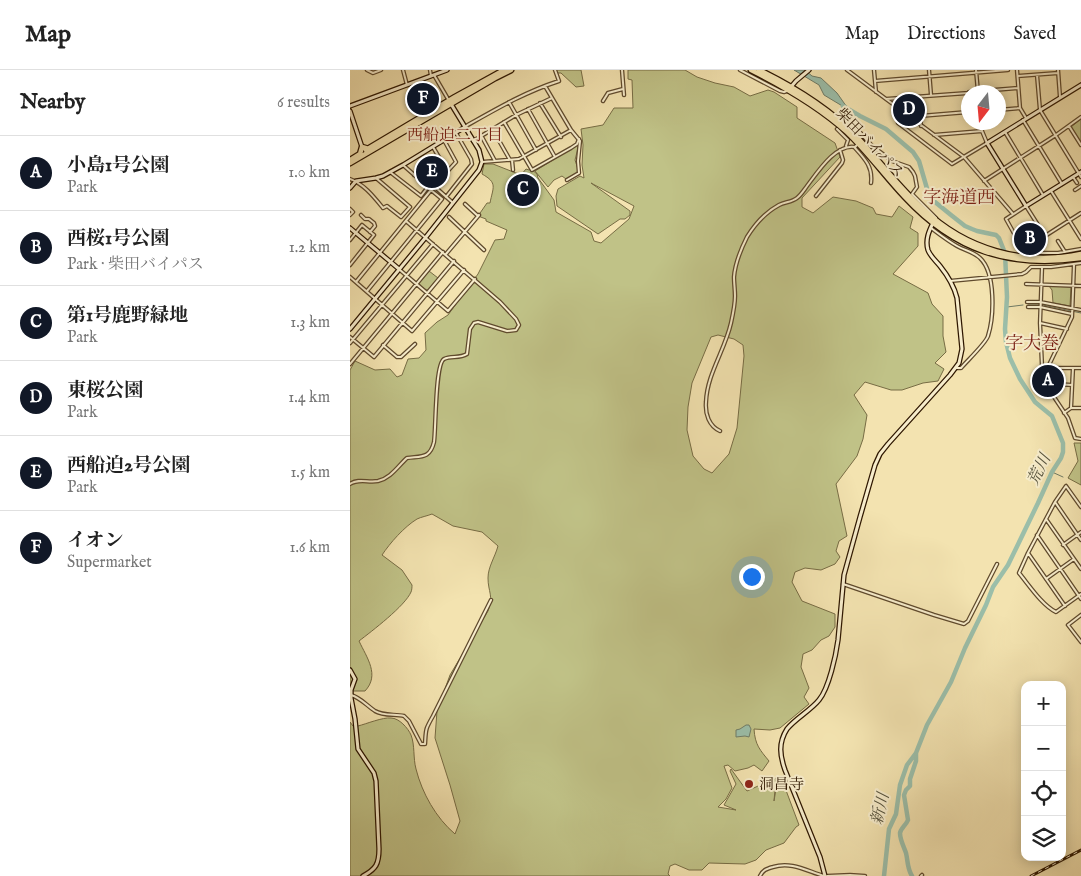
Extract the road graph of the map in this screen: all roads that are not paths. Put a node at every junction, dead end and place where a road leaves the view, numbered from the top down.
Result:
1 (367, 70) edge
2 (381, 70) edge
3 (402, 70) edge
4 (430, 70) edge
5 (444, 70) edge
6 (504, 70) edge
7 (511, 70) edge
8 (555, 70) edge
9 (622, 70) edge
10 (740, 70) edge
11 (751, 70) edge
12 (759, 70) edge
13 (810, 70) edge
14 (847, 70) edge
15 (874, 70) edge
16 (929, 70) edge
17 (1008, 70) edge
18 (1017, 70) edge
19 (976, 71) edge
20 (1058, 71) edge
21 (1037, 74) junction
22 (433, 76) junction
23 (929, 76) junction
24 (1018, 76) junction
25 (875, 81) junction
26 (407, 85) junction
27 (977, 85) edge
28 (1081, 85) edge
29 (545, 86) junction
30 (790, 88) junction
31 (1018, 88) junction
32 (623, 89) junction
33 (1006, 89) edge
34 (876, 92) junction
35 (624, 94) dead end
36 (961, 94) edge
37 (931, 96) junction
38 (918, 97) junction
39 (1060, 97) junction
40 (552, 98) junction
41 (886, 99) junction
42 (602, 101) dead end
43 (450, 102) junction
44 (509, 102) junction
45 (540, 103) junction
46 (350, 106) edge
47 (1020, 108) junction
48 (528, 109) junction
49 (1006, 109) edge
50 (1040, 110) junction
51 (350, 111) edge
52 (961, 113) edge
53 (905, 114) junction
54 (516, 115) junction
55 (920, 116) junction
56 (1081, 117) edge
57 (1025, 119) junction
58 (504, 122) junction
59 (921, 126) junction
60 (1069, 126) junction
61 (465, 127) junction
62 (492, 129) junction
63 (836, 129) dead end
64 (571, 130) junction
65 (982, 131) joint
66 (857, 132) dead end
67 (1005, 132) junction
68 (456, 133) junction
69 (934, 135) junction
70 (1056, 135) junction
71 (482, 136) junction
72 (560, 137) junction
73 (579, 139) junction
74 (444, 140) junction
75 (473, 141) junction
76 (987, 143) junction
77 (548, 144) junction
78 (1081, 145) edge
79 (857, 146) junction
80 (1039, 146) junction
81 (362, 147) junction
82 (433, 147) junction
83 (846, 147) junction
84 (368, 149) junction
85 (536, 150) junction
86 (840, 150) junction
87 (878, 151) junction
88 (360, 154) junction
89 (874, 156) junction
90 (525, 157) junction
91 (555, 158) junction
92 (964, 158) junction
93 (1021, 158) junction
94 (440, 159) junction
95 (511, 160) junction
96 (350, 161) edge
97 (496, 161) junction
98 (482, 162) junction
99 (404, 165) junction
100 (1003, 169) junction
101 (514, 170) dead end
102 (447, 171) junction
103 (390, 172) junction
104 (1080, 174) edge
105 (414, 175) junction
106 (1073, 177) junction
107 (350, 178) edge
108 (376, 178) junction
109 (567, 180) dead end
110 (356, 181) junction
111 (984, 181) junction
112 (1076, 182) dead end
113 (871, 183) dead end
114 (1062, 184) junction
115 (1081, 186) edge
116 (350, 188) edge
117 (1075, 190) dead end
118 (1051, 191) junction
119 (816, 196) dead end
120 (1044, 196) junction
121 (446, 197) junction
122 (453, 203) junction
123 (465, 204) dead end
124 (1026, 206) junction
125 (350, 209) edge
126 (1014, 214) junction
127 (1081, 214) edge
128 (350, 215) edge
129 (361, 215) dead end
130 (449, 217) dead end
131 (406, 221) junction
132 (1070, 221) junction
133 (933, 224) junction
134 (1037, 224) junction
135 (350, 228) edge
136 (417, 230) junction
137 (370, 232) junction
138 (464, 232) junction
139 (356, 233) junction
140 (1045, 236) junction
141 (426, 237) junction
142 (1081, 238) edge
143 (350, 240) edge
144 (1058, 241) dead end
145 (368, 243) junction
146 (1043, 243) junction
147 (433, 244) junction
148 (484, 250) dead end
149 (1081, 250) edge
150 (379, 252) junction
151 (1065, 252) junction
152 (445, 253) junction
153 (1030, 254) dead end
154 (1081, 256) edge
155 (1018, 258) junction
156 (454, 261) junction
157 (391, 262) junction
158 (1081, 263) edge
159 (350, 265) edge
160 (1074, 265) junction
161 (1042, 268) junction
162 (399, 269) junction
163 (464, 270) junction
164 (407, 275) junction
165 (350, 277) edge
166 (989, 278) junction
167 (475, 279) junction
168 (950, 281) junction
169 (356, 282) junction
170 (417, 284) junction
171 (1026, 284) dead end
172 (1041, 284) junction
173 (1073, 286) junction
174 (1081, 286) edge
175 (367, 291) junction
176 (427, 293) junction
177 (376, 298) junction
178 (437, 302) junction
179 (1027, 302) dead end
180 (383, 304) junction
181 (1040, 304) junction
182 (1028, 307) dead end
183 (1081, 310) edge
184 (1072, 311) junction
185 (393, 313) junction
186 (403, 323) junction
187 (1040, 323) junction
188 (1067, 328) junction
189 (350, 329) edge
190 (350, 337) edge
191 (353, 340) junction
192 (1041, 340) junction
193 (350, 343) edge
194 (415, 344) dead end
195 (1059, 344) junction
196 (384, 346) junction
197 (363, 348) junction
198 (350, 364) edge
199 (956, 368) junction
200 (1047, 368) junction
201 (1056, 368) junction
202 (1073, 368) junction
203 (1081, 368) edge
204 (1055, 384) junction
205 (1072, 385) junction
206 (1072, 408) junction
207 (1081, 408) edge
208 (1064, 413) junction
209 (720, 431) dead end
210 (1081, 439) edge
211 (350, 484) edge
212 (1056, 502) junction
213 (1081, 507) edge
214 (1046, 519) junction
215 (1081, 532) edge
216 (1037, 535) junction
217 (1078, 535) junction
218 (1081, 540) edge
219 (1064, 545) junction
220 (1028, 552) junction
221 (1074, 559) junction
222 (997, 564) dead end
223 (1060, 569) junction
224 (1081, 569) edge
225 (1046, 579) junction
226 (843, 584) junction
227 (1080, 595) edge
228 (1081, 599) edge
229 (491, 600) dead end
230 (1065, 606) junction
231 (1081, 615) edge
232 (1081, 642) edge
233 (350, 670) edge
234 (351, 694) edge
235 (363, 876) edge
236 (760, 876) edge
237 (825, 876) edge
238 (865, 876) edge

1 - 2 street
3 - 26 street
4 - 22 street
5 - 22 street
6 - 43 highway
7 - 43 highway
8 - 29 street
9 - 32 street
10 - 30 street
11 - 30 highway, 柴田バイパス
12 - 30 highway, 柴田バイパス
13 - 30 street
14 - 34 street
15 - 25 street
16 - 23 street
17 - 19 street
18 - 24 street
19 - 23 street
19 - 27 street
20 - 21 street
20 - 39 street
21 - 24 street
21 - 50 street
22 - 26 street
22 - 43 street
23 - 25 street
23 - 37 street
24 - 31 street
25 - 34 street
26 - 46 street
28 - 39 street
29 - 40 street
29 - 44 street
30 - 79 highway, 柴田バイパス
30 - 89 highway, 柴田バイパス
31 - 33 street
31 - 47 street
32 - 35 street
32 - 42 street
34 - 41 street
36 - 37 street
37 - 38 street
38 - 41 street
38 - 55 street
39 - 50 street
40 - 45 street
40 - 64 street
41 - 53 street
43 - 61 street
43 - 84 highway
43 - 96 highway
44 - 54 street
44 - 61 street
45 - 48 street
45 - 72 street
47 - 49 street
47 - 57 street
48 - 54 street
48 - 77 street
50 - 57 street
50 - 70 street
51 - 81 street
52 - 55 street
53 - 59 street
53 - 92 street
54 - 58 street
54 - 85 street
55 - 59 street
56 - 60 street
57 - 67 street
57 - 80 street
58 - 62 street
58 - 90 street
59 - 69 street
60 - 70 street
60 - 78 street
61 - 68 street
61 - 75 street
62 - 71 street
62 - 95 street
63 - 83 street
64 - 72 street
64 - 73 street
65 - 69 street
65 - 76 street
66 - 87 street
67 - 76 street
67 - 93 street
68 - 74 street
68 - 121 street
69 - 92 street
70 - 80 street
70 - 104 street
71 - 75 street
71 - 97 street
72 - 77 street
73 - 91 street
73 - 109 street
74 - 82 street
74 - 102 street
75 - 98 street
76 - 92 street
76 - 100 street
77 - 85 street
77 - 91 street
79 - 83 street
79 - 113 street
79 - 133 highway, 柴田バイパス
80 - 93 street
80 - 114 street
81 - 84 highway
81 - 88 highway
82 - 94 street
82 - 99 street
83 - 86 street
84 - 88 highway
85 - 90 street
86 - 119 street
86 - 209 street
87 - 89 street
87 - 133 street
88 - 96 highway
89 - 133 highway, 柴田バイパス
90 - 91 street
90 - 95 street
92 - 111 street
93 - 100 street
93 - 120 street
94 - 102 street
94 - 105 street
95 - 97 street
95 - 101 street
97 - 98 street
98 - 122 street
99 - 103 street
99 - 105 street
100 - 111 street
100 - 124 street
102 - 121 street
103 - 105 street
103 - 108 street
104 - 106 street
106 - 112 street
106 - 114 street
107 - 110 street
108 - 110 street
108 - 110 street
110 - 116 street
111 - 126 street
114 - 118 street
115 - 117 street
118 - 120 street
118 - 132 street
120 - 124 street
121 - 122 street
122 - 141 street
123 - 138 street
124 - 126 street
124 - 134 street
125 - 128 street
126 - 134 street
127 - 132 street
129 - 137 street
130 - 138 street
131 - 136 street
131 - 136 street
131 - 150 street
132 - 140 street
132 - 142 street
133 - 155 highway, 柴田バイパス
133 - 155 highway, 柴田バイパス
133 - 166 street
133 - 168 street
134 - 140 street
135 - 139 street
136 - 141 street
136 - 157 street
137 - 139 street
137 - 145 street
138 - 148 street
138 - 152 street
139 - 143 street
139 - 145 street
140 - 146 street
141 - 147 street
141 - 162 street
144 - 151 street
145 - 150 street
145 - 159 street
146 - 151 street
146 - 153 street
147 - 152 street
147 - 164 street
149 - 151 street
150 - 157 street
150 - 169 street
152 - 156 street
152 - 170 street
154 - 155 highway, 柴田バイパス
156 - 163 street
156 - 176 street
157 - 162 street
157 - 175 street
158 - 160 street
160 - 161 street
160 - 173 street
161 - 166 street
161 - 172 street
162 - 164 street
162 - 177 street
163 - 167 street
163 - 178 street
164 - 170 street
164 - 180 street
165 - 169 street
166 - 168 street
166 - 199 street
167 - 178 street
167 - 211 street
168 - 199 street
169 - 175 street
170 - 176 street
170 - 185 street
171 - 172 street
172 - 173 street
172 - 181 street
173 - 174 street
173 - 184 street
175 - 177 street
176 - 178 street
176 - 186 street
177 - 180 street
177 - 189 street
178 - 186 street
179 - 181 street
180 - 185 street
180 - 191 street
181 - 182 street
181 - 184 street
181 - 184 street
181 - 187 street
183 - 184 street
184 - 188 street
185 - 186 street
185 - 197 street
186 - 196 street
187 - 188 street
187 - 192 street
188 - 195 street
190 - 191 street
191 - 193 street
191 - 197 street
192 - 195 street
192 - 200 street
194 - 196 street
195 - 200 street
196 - 197 street
197 - 198 street
199 - 226 street
200 - 201 street
201 - 202 street
201 - 204 street
202 - 203 street
202 - 205 street
204 - 205 street
204 - 208 street
205 - 206 street
206 - 207 street
206 - 208 street
208 - 210 street
212 - 213 street
212 - 214 street
212 - 217 street
214 - 216 street
214 - 219 street
215 - 217 street
216 - 220 street
216 - 223 street
217 - 218 street
217 - 219 street
219 - 221 street
220 - 225 street
220 - 230 street
221 - 223 street
221 - 224 street
222 - 226 street
223 - 225 street
223 - 227 street
225 - 230 street
226 - 237 street
227 - 228 street
227 - 230 street
229 - 234 street
231 - 232 street
233 - 234 street
234 - 235 street
236 - 237 street
237 - 238 street

